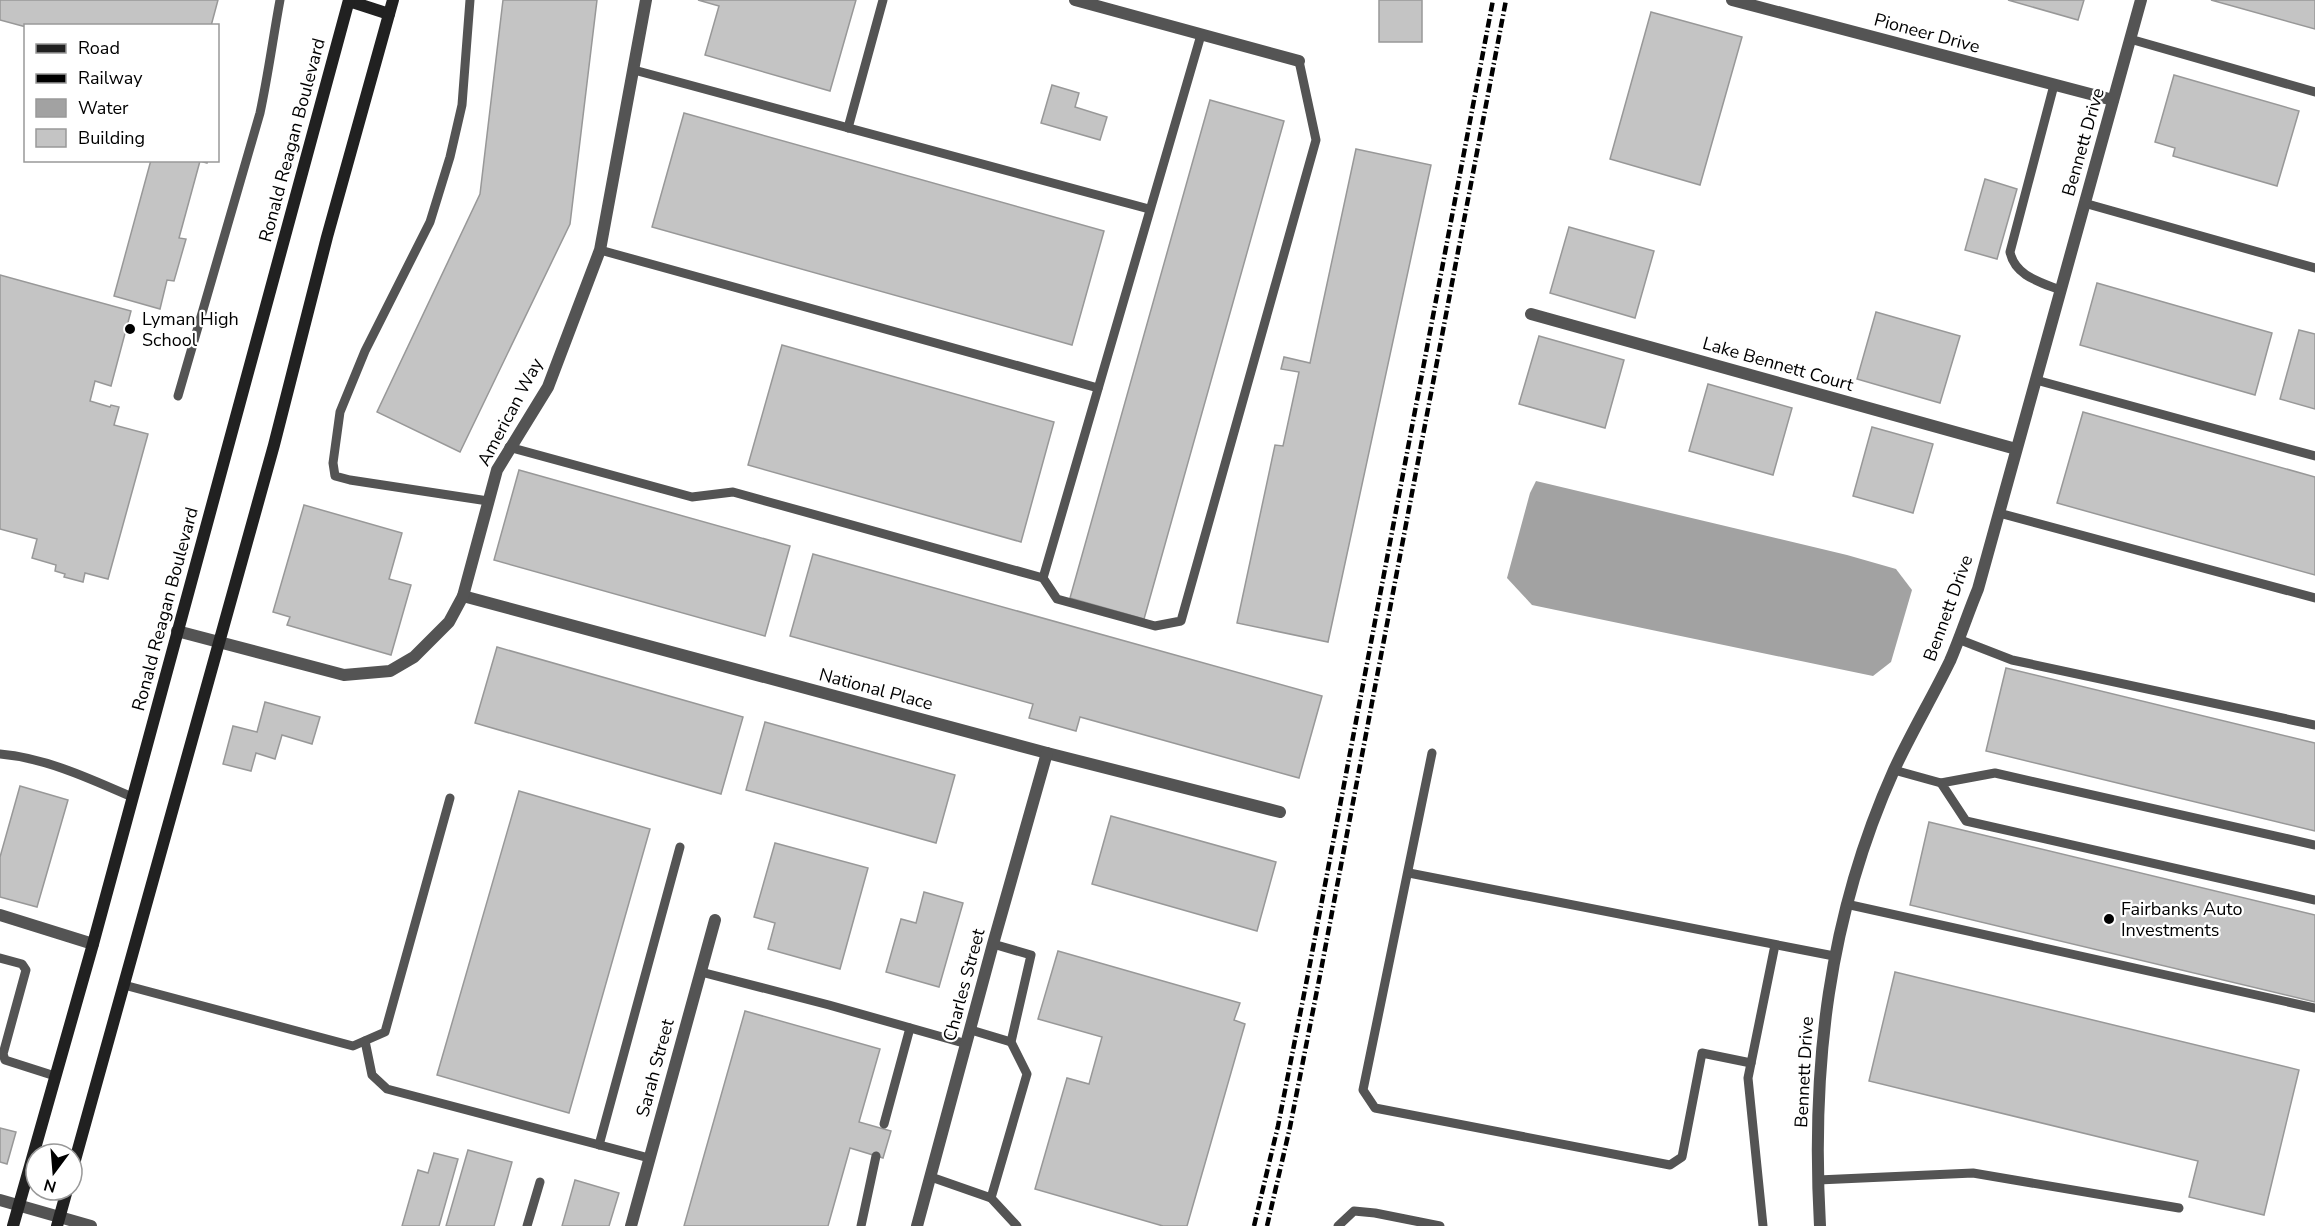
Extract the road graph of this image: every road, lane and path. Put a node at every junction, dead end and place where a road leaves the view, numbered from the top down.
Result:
1 (280, 0) edge
2 (347, 0) edge
3 (393, 0) edge
4 (470, 0) edge
5 (646, 0) edge
6 (883, 0) edge
7 (1075, 0) edge
8 (1732, 0) edge
9 (2141, 0) edge
10 (389, 14) junction
11 (1201, 35) junction
12 (2130, 39) junction
13 (1299, 61) joint
14 (634, 70) junction
15 (2054, 85) junction
16 (2315, 92) edge
17 (2113, 100) junction
18 (849, 128) junction
19 (2084, 203) junction
20 (1149, 209) junction
21 (600, 250) junction
22 (2315, 268) edge
23 (2061, 290) junction
24 (1531, 314) dead end
25 (2036, 380) junction
26 (1098, 388) junction
27 (177, 396) dead end
28 (510, 447) junction
29 (2016, 449) junction
30 (2315, 456) edge
31 (488, 501) junction
32 (1999, 513) junction
33 (1043, 578) junction
34 (463, 596) junction
35 (2315, 598) edge
36 (177, 631) junction
37 (1958, 639) junction
38 (219, 642) junction
39 (2315, 725) edge
40 (1047, 753) junction
41 (1432, 753) dead end
42 (0, 754) edge
43 (1894, 770) junction
44 (1941, 783) junction
45 (132, 797) junction
46 (450, 798) dead end
47 (1280, 812) dead end
48 (2315, 845) edge
49 (680, 847) dead end
50 (1409, 873) junction
51 (2315, 900) edge
52 (1846, 904) junction
53 (0, 915) edge
54 (715, 920) dead end
55 (93, 944) junction
56 (993, 944) junction
57 (1775, 945) junction
58 (1834, 956) junction
59 (0, 958) edge
60 (700, 972) junction
61 (124, 985) junction
62 (2315, 1008) edge
63 (910, 1028) junction
64 (971, 1030) junction
65 (364, 1041) junction
66 (1011, 1042) junction
67 (967, 1044) junction
68 (1751, 1063) junction
69 (55, 1076) junction
70 (884, 1124) dead end
71 (80, 1142) edge
72 (599, 1145) junction
73 (876, 1156) dead end
74 (650, 1158) junction
75 (931, 1177) junction
76 (1818, 1180) junction
77 (540, 1182) dead end
78 (991, 1197) junction
79 (0, 1200) edge
80 (64, 1202) edge
81 (18, 1205) junction
82 (2179, 1208) dead end
83 (58, 1222) edge
84 (13, 1226) edge
85 (91, 1226) edge
86 (526, 1226) edge
87 (631, 1226) edge
88 (861, 1226) edge
89 (917, 1226) edge
90 (1017, 1226) edge
91 (1338, 1226) edge
92 (1440, 1226) edge
93 (1763, 1226) edge
94 (1820, 1226) edge

1 - 27 lane
2 - 10 main road
2 - 36 main road, Ronald Reagan Boulevard
3 - 10 main road
4 - 31 lane
5 - 14 street, American Way
6 - 18 lane
7 - 11 street
8 - 15 street, Pioneer Drive
9 - 12 street, Bennett Drive
10 - 38 main road
11 - 13 street
11 - 20 lane
12 - 16 lane
12 - 17 street, Bennett Drive
13 - 33 lane
14 - 18 lane
14 - 21 street, American Way
15 - 17 street, Pioneer Drive
15 - 23 lane
17 - 19 street, Bennett Drive
18 - 20 lane
19 - 22 lane
19 - 23 street, Bennett Drive
20 - 26 lane
21 - 26 lane
21 - 28 street, American Way
23 - 25 street, Bennett Drive
24 - 29 street, Lake Bennett Court
25 - 29 street, Bennett Drive
25 - 30 lane
26 - 33 lane
28 - 31 street, American Way
28 - 33 lane
29 - 32 street, Bennett Drive
31 - 34 street, American Way
32 - 35 lane
32 - 37 street, Bennett Drive
34 - 38 street, American Way
34 - 40 street, National Place
36 - 38 street, American Way
36 - 45 main road, Ronald Reagan Boulevard
37 - 39 lane
37 - 43 street, Bennett Drive
38 - 61 main road
40 - 47 street, National Place
40 - 56 street, Charles Street
41 - 50 lane
42 - 45 lane
43 - 44 lane
43 - 52 street, Bennett Drive
44 - 48 lane
44 - 51 lane
45 - 55 main road, Ronald Reagan Boulevard
46 - 65 lane
49 - 72 lane
50 - 57 lane
50 - 68 lane
52 - 58 street, Bennett Drive
52 - 62 lane
53 - 55 street
54 - 60 street, Sarah Street
55 - 69 main road, Ronald Reagan Boulevard
56 - 64 street, Charles Street
56 - 66 lane
57 - 58 lane
57 - 68 lane
58 - 76 street, Bennett Drive
59 - 69 lane
60 - 63 lane
60 - 74 street, Sarah Street
61 - 65 lane
61 - 71 main road
63 - 67 lane
63 - 70 lane
64 - 66 lane
64 - 67 street, Charles Street
65 - 72 lane
66 - 78 lane
67 - 75 street, Charles Street
68 - 93 lane
69 - 81 main road, Ronald Reagan Boulevard
72 - 74 lane
73 - 88 lane
74 - 87 street, Sarah Street
75 - 78 lane
75 - 89 street, Charles Street
76 - 82 lane
76 - 94 street, Bennett Drive
77 - 86 lane
78 - 90 lane
79 - 81 street
80 - 83 main road
81 - 83 street
81 - 84 main road, Ronald Reagan Boulevard
83 - 85 street
91 - 92 lane

